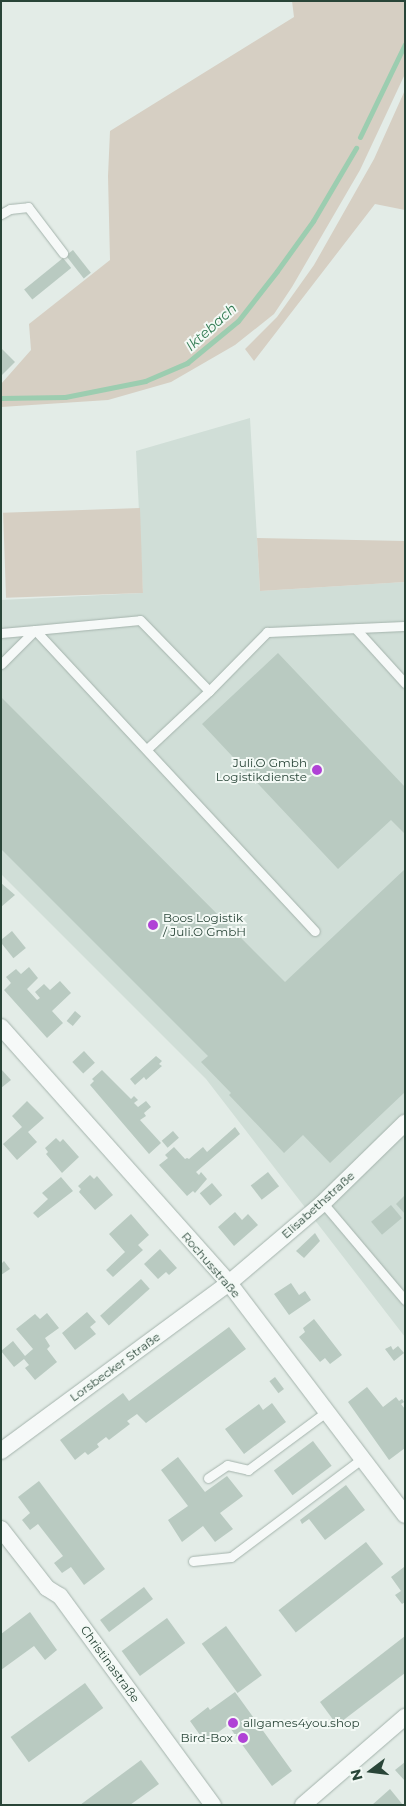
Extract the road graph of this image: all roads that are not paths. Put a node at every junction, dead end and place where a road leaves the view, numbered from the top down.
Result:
1 (1, 214) edge
2 (63, 253) dead end
3 (405, 626) edge
4 (356, 628) junction
5 (35, 630) junction
6 (1, 633) edge
7 (1, 664) edge
8 (405, 683) edge
9 (210, 691) junction
10 (147, 749) junction
11 (315, 932) dead end
12 (1, 1027) edge
13 (405, 1123) edge
14 (323, 1203) junction
15 (229, 1283) junction
16 (405, 1300) edge
17 (326, 1412) junction
18 (1, 1451) edge
19 (363, 1458) junction
20 (208, 1478) dead end
21 (405, 1515) edge
22 (1, 1529) edge
23 (193, 1561) dead end
24 (405, 1717) edge
25 (213, 1805) edge
26 (303, 1805) edge

1 - 2 lane
3 - 4 lane
4 - 8 lane
4 - 9 lane
5 - 6 lane
5 - 7 lane
5 - 9 lane
5 - 10 lane
9 - 10 lane
10 - 11 lane
12 - 15 street, Rochusstraße
13 - 14 street, Elisabethstraße
14 - 15 street, Elisabethstraße
14 - 16 lane
15 - 17 street, Rochusstraße
15 - 18 street, Lorsbecker Straße
17 - 19 street, Rochusstraße
17 - 20 lane
19 - 21 street, Rochusstraße
19 - 23 lane
22 - 25 street, Christinastraße
24 - 26 street

